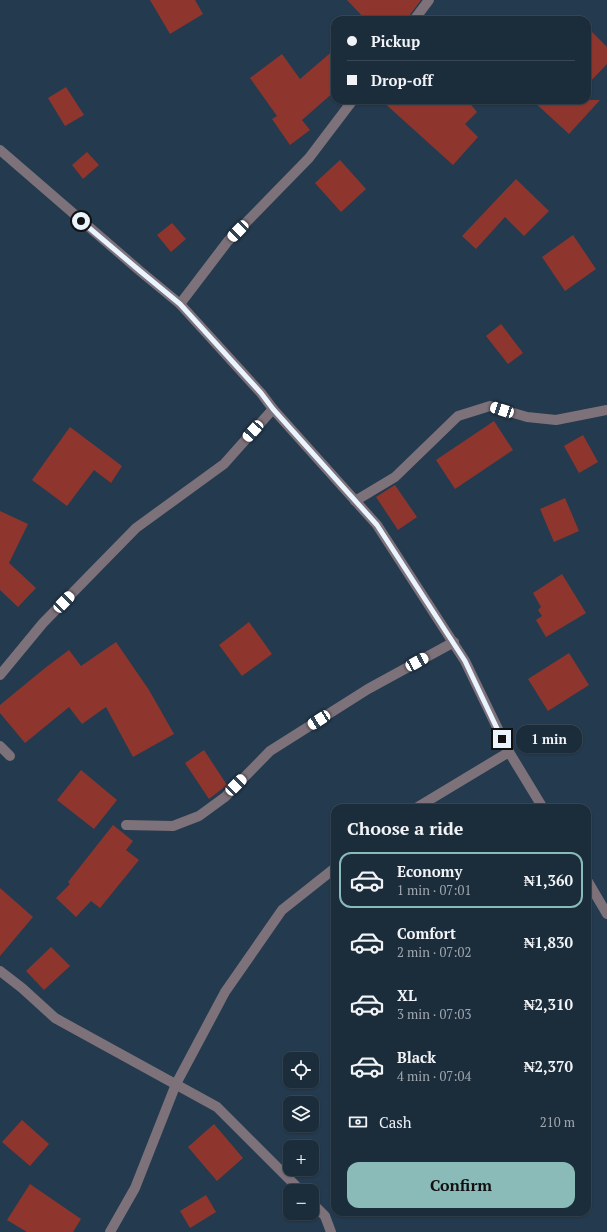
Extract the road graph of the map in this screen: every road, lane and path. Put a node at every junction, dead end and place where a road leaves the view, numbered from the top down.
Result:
1 (429, 0) edge
2 (417, 16) edge
3 (350, 104) edge
4 (0, 150) edge
5 (180, 304) junction
6 (273, 409) junction
7 (607, 410) edge
8 (355, 501) junction
9 (454, 642) junction
10 (0, 675) edge
11 (0, 746) edge
12 (509, 752) junction
13 (10, 756) dead end
14 (423, 804) edge
15 (541, 804) edge
16 (126, 825) dead end
17 (331, 871) edge
18 (591, 887) edge
19 (607, 914) edge
20 (0, 971) edge
21 (176, 1084) junction
22 (294, 1184) edge
23 (319, 1210) edge
24 (110, 1232) edge
25 (331, 1232) edge

1 - 2 street
3 - 5 street
4 - 5 street
5 - 6 street
6 - 8 street
6 - 10 street
7 - 8 street
8 - 9 street
9 - 12 street
9 - 16 street
11 - 13 street
12 - 14 street
12 - 15 street
17 - 21 street
18 - 19 street
20 - 21 street
21 - 22 street
21 - 24 street
23 - 25 street

